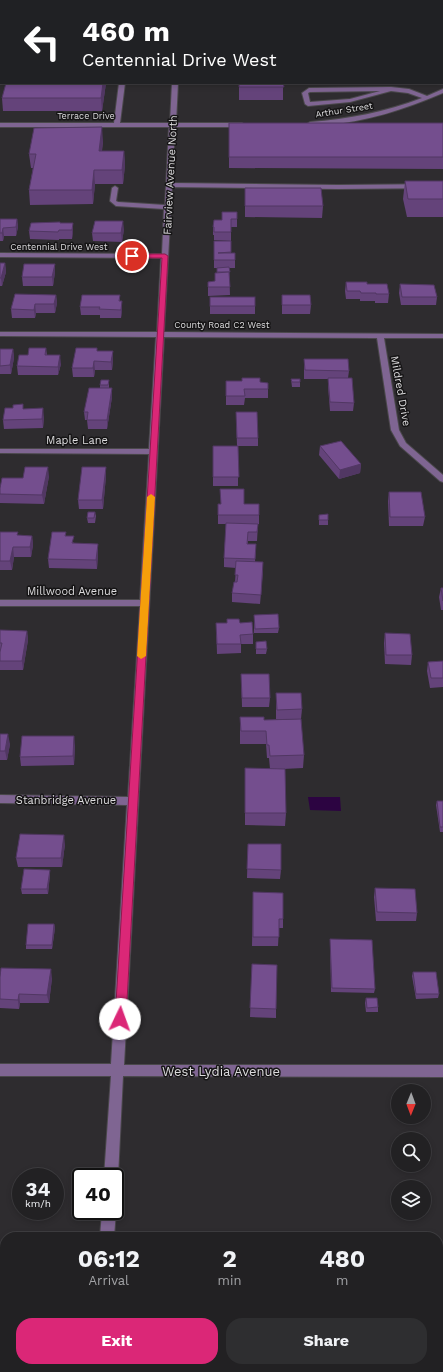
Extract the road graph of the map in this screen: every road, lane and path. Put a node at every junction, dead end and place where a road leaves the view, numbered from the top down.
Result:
1 (122, 84) edge
2 (175, 84) edge
3 (391, 89) junction
4 (443, 91) edge
5 (427, 98) junction
6 (306, 124) edge
7 (0, 125) edge
8 (117, 125) junction
9 (173, 125) junction
10 (251, 125) edge
11 (169, 185) junction
12 (443, 186) edge
13 (115, 188) dead end
14 (168, 207) junction
15 (0, 256) edge
16 (165, 256) junction
17 (0, 334) edge
18 (161, 335) junction
19 (380, 336) junction
20 (443, 336) edge
21 (0, 451) edge
22 (154, 452) junction
23 (443, 479) edge
24 (0, 603) edge
25 (145, 603) junction
26 (0, 799) edge
27 (133, 800) junction
28 (0, 1070) edge
29 (117, 1071) junction
30 (443, 1072) edge
31 (112, 1168) edge
32 (109, 1220) edge
33 (108, 1232) edge

1 - 8 street
2 - 9 street, Fairview Avenue North
3 - 3 street
3 - 5 street
4 - 5 street, Arthur Street
5 - 6 street, Arthur Street
7 - 8 street, Terrace Drive
8 - 9 street, Terrace Drive
9 - 10 street
9 - 11 street, Fairview Avenue North
11 - 12 street
11 - 14 street, Fairview Avenue North
13 - 14 street
14 - 16 street, Fairview Avenue North
15 - 16 street, Centennial Drive West
16 - 18 street, Fairview Avenue North
17 - 18 street, County Road C2 West
18 - 19 street, County Road C2 West
18 - 22 street, Fairview Avenue North
19 - 20 street, County Road C2 West
19 - 23 street, Mildred Drive
21 - 22 street, Maple Lane
22 - 25 street, Fairview Avenue North
24 - 25 street, Millwood Avenue
25 - 27 street, Fairview Avenue North
26 - 27 street, Stanbridge Avenue
27 - 29 street, Fairview Avenue North
28 - 29 street, West Lydia Avenue
29 - 30 street, West Lydia Avenue
29 - 31 street, Fairview Avenue North
32 - 33 street

